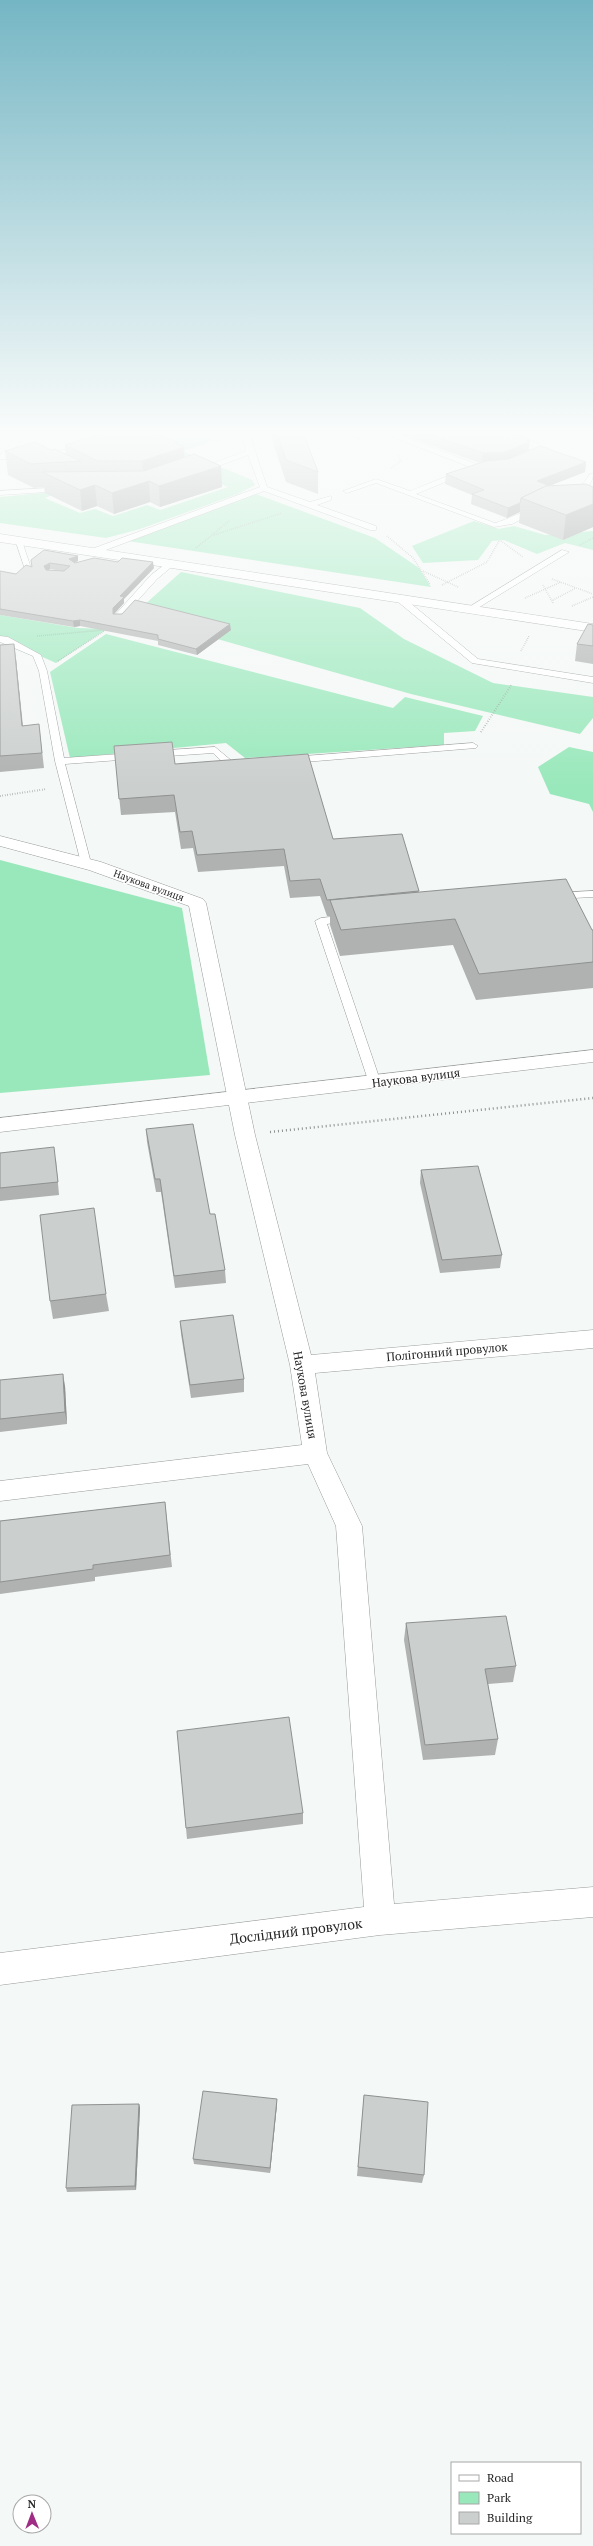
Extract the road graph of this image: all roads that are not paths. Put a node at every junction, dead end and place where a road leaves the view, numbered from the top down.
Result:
1 (21, 549) edge
2 (54, 549) edge
3 (112, 549) edge
4 (565, 552) dead end
5 (91, 557) junction
6 (171, 564) junction
7 (29, 568) edge
8 (400, 599) junction
9 (470, 609) junction
10 (118, 617) edge
11 (593, 628) edge
12 (2, 639) edge
13 (593, 680) edge
14 (473, 746) road end
15 (60, 761) junction
16 (278, 761) edge
17 (255, 763) edge
18 (0, 841) edge
19 (86, 863) junction
20 (593, 894) edge
21 (546, 897) edge
22 (360, 917) edge
23 (593, 1056) edge
24 (375, 1083) junction
25 (238, 1099) junction
26 (0, 1125) edge
27 (593, 1339) edge
28 (302, 1365) junction
29 (315, 1453) junction
30 (0, 1491) edge
31 (593, 1902) edge
32 (380, 1920) junction
33 (0, 1969) edge

1 - 7 lane
2 - 5 street
3 - 5 lane
4 - 9 lane
5 - 6 street
6 - 8 street
6 - 10 lane
8 - 9 street
8 - 13 lane
9 - 11 street
12 - 15 lane
14 - 16 lane
15 - 17 lane
15 - 19 lane
18 - 19 street, Наукова вулиця
19 - 25 street, Наукова вулиця
20 - 21 lane
22 - 24 lane
23 - 24 street, Наукова вулиця
24 - 25 street, Наукова вулиця
25 - 26 street, Наукова вулиця
25 - 28 street, Наукова вулиця
27 - 28 street, Полігонний провулок
28 - 29 street, Наукова вулиця
29 - 30 street, Наукова вулиця
29 - 32 street
31 - 32 street, Дослідний провулок
32 - 33 street, Дослідний провулок

